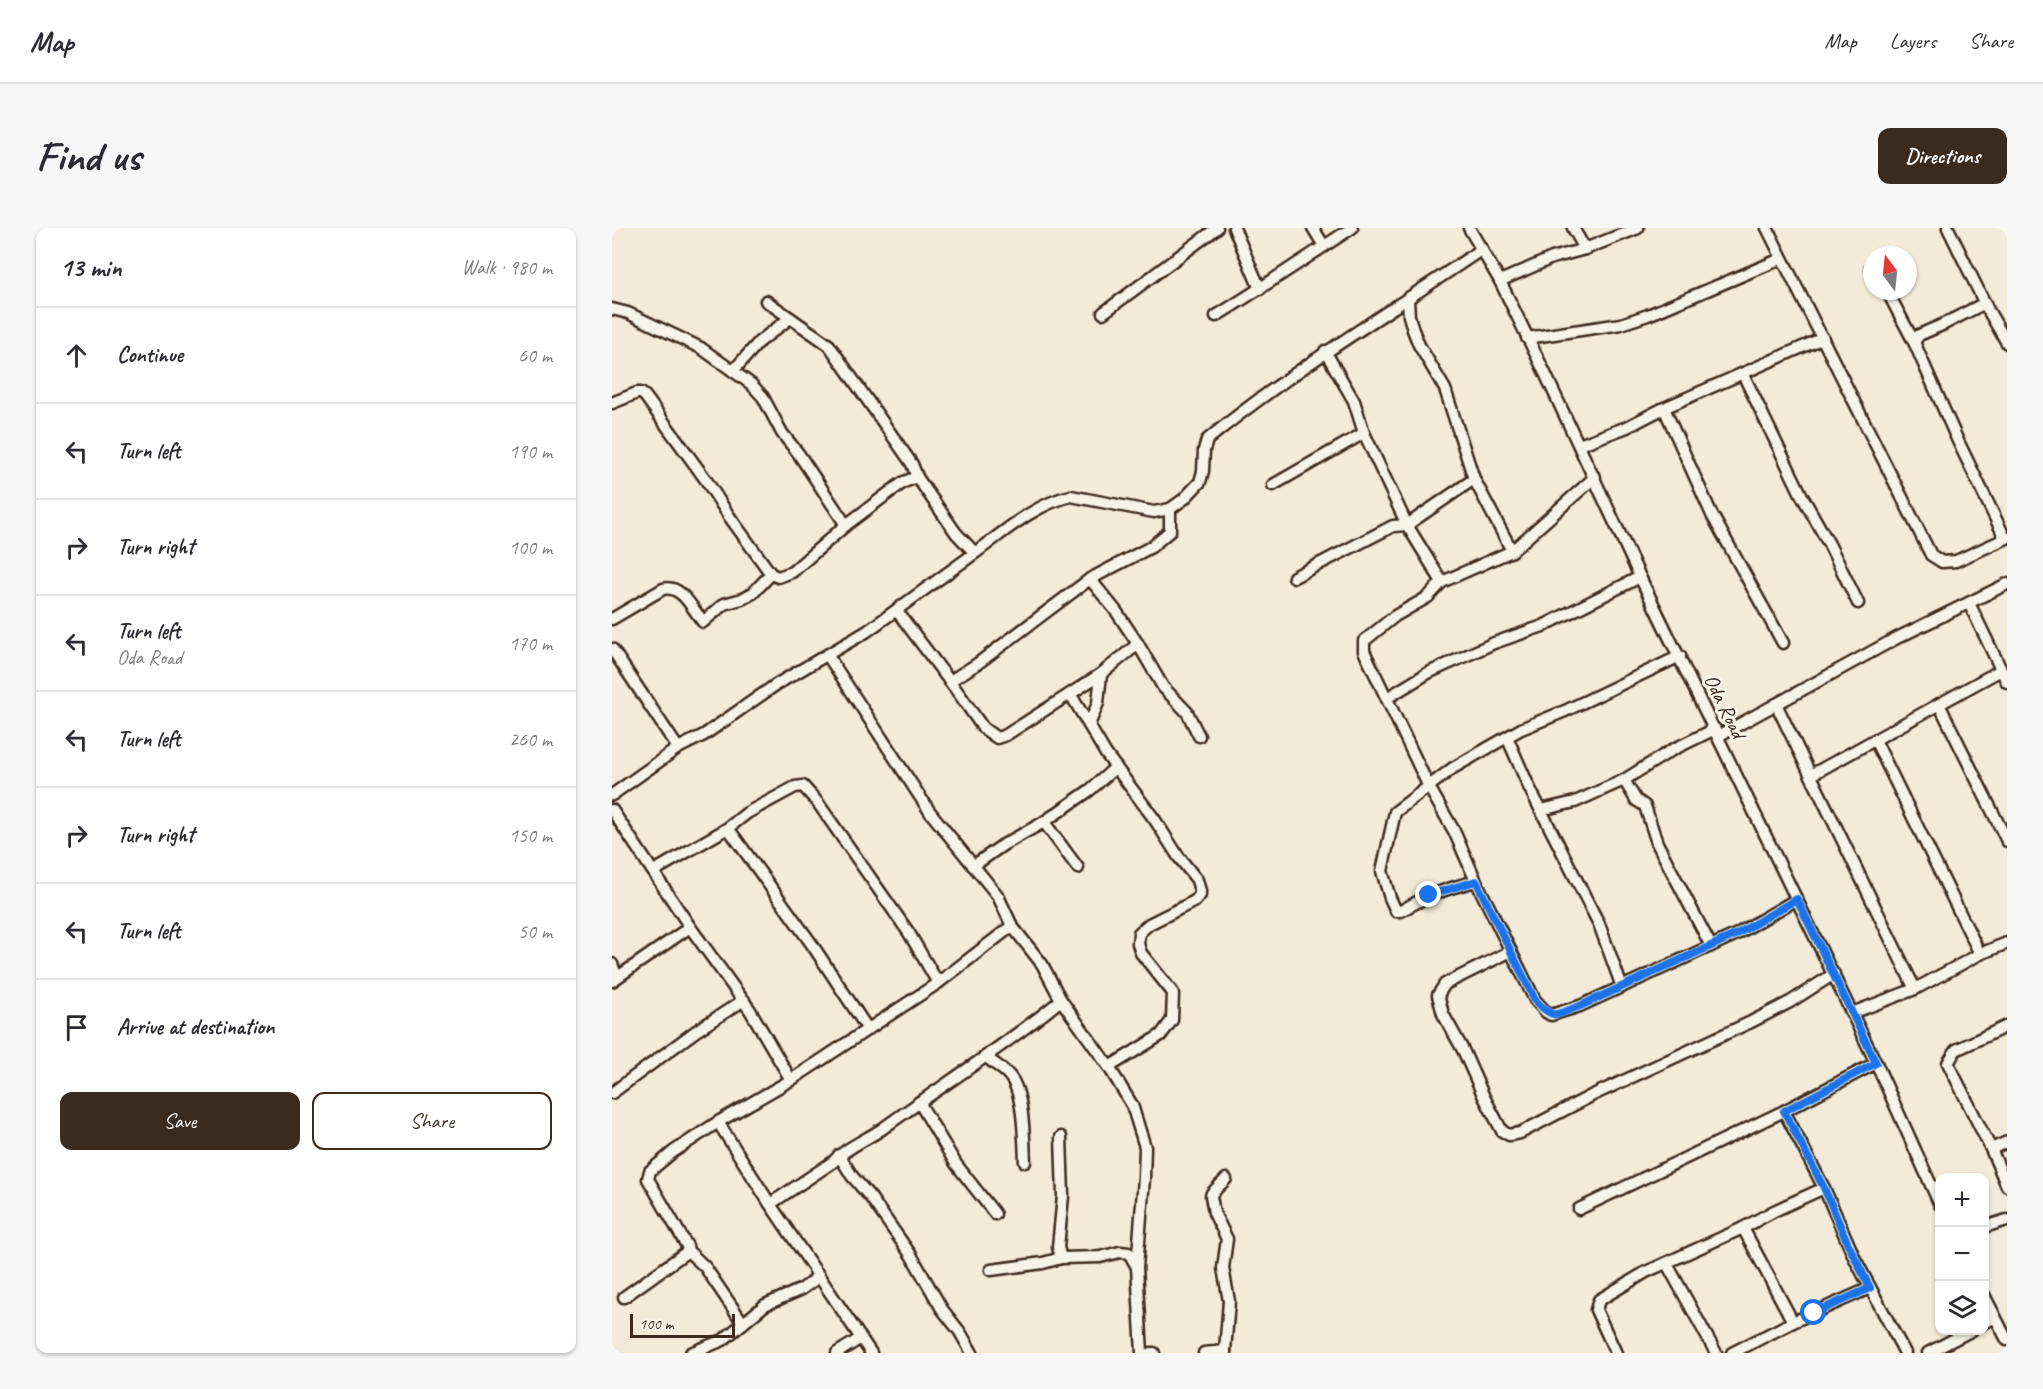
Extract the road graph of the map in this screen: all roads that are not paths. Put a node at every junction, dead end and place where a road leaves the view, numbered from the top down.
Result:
1 (1217, 228) edge
2 (1234, 228) edge
3 (1313, 228) edge
4 (1352, 228) edge
5 (1469, 228) edge
6 (1573, 228) edge
7 (1638, 228) edge
8 (1767, 228) edge
9 (1948, 228) edge
10 (1324, 246) junction
11 (1482, 249) junction
12 (1585, 249) junction
13 (1781, 259) junction
14 (1500, 281) junction
15 (1260, 289) junction
16 (1408, 299) junction
17 (1892, 300) edge
18 (765, 301) dead end
19 (1985, 303) junction
20 (612, 309) edge
21 (1103, 313) dead end
22 (1216, 316) dead end
23 (790, 318) junction
24 (1527, 338) junction
25 (1823, 338) junction
26 (1914, 342) junction
27 (2007, 343) edge
28 (1325, 351) junction
29 (733, 371) junction
30 (1743, 375) junction
31 (612, 403) edge
32 (1664, 408) junction
33 (1364, 433) junction
34 (1579, 445) junction
35 (917, 477) junction
36 (1595, 477) junction
37 (1474, 479) junction
38 (1273, 485) dead end
39 (1170, 509) junction
40 (846, 525) junction
41 (1407, 525) junction
42 (2006, 538) edge
43 (1512, 551) junction
44 (975, 554) junction
45 (771, 574) junction
46 (1294, 577) dead end
47 (1640, 577) junction
48 (1090, 579) junction
49 (1442, 582) junction
50 (2007, 584) edge
51 (1858, 603) dead end
52 (1969, 603) junction
53 (897, 611) junction
54 (612, 619) edge
55 (1782, 643) dead end
56 (1138, 644) junction
57 (612, 649) edge
58 (828, 656) junction
59 (1680, 656) junction
60 (2001, 670) junction
61 (1101, 674) junction
62 (950, 681) junction
63 (2007, 682) edge
64 (1071, 695) junction
65 (1387, 698) junction
66 (1776, 704) junction
67 (1939, 704) junction
68 (1089, 725) junction
69 (1717, 733) junction
70 (1200, 736) dead end
71 (1507, 737) junction
72 (1875, 740) junction
73 (678, 748) junction
74 (1116, 767) junction
75 (1811, 775) junction
76 (1624, 780) junction
77 (1429, 788) junction
78 (612, 795) edge
79 (612, 810) edge
80 (1541, 810) junction
81 (1044, 822) junction
82 (728, 828) junction
83 (2007, 842) edge
84 (973, 866) junction
85 (1078, 868) dead end
86 (654, 871) junction
87 (1476, 881) junction
88 (1797, 899) junction
89 (1012, 926) junction
90 (690, 927) junction
91 (2007, 943) edge
92 (1711, 946) junction
93 (1511, 951) junction
94 (1980, 954) junction
95 (616, 972) edge
96 (1834, 974) junction
97 (938, 983) junction
98 (1622, 987) junction
99 (1915, 989) junction
100 (744, 1000) junction
101 (1060, 1000) junction
102 (1852, 1013) junction
103 (2007, 1026) edge
104 (867, 1028) junction
105 (990, 1053) junction
106 (1876, 1063) junction
107 (1109, 1067) junction
108 (791, 1080) junction
109 (612, 1094) edge
110 (919, 1102) junction
111 (1784, 1111) junction
112 (718, 1122) junction
113 (1061, 1137) dead end
114 (2007, 1142) edge
115 (1991, 1149) junction
116 (839, 1155) junction
117 (1025, 1162) dead end
118 (1226, 1179) dead end
119 (2007, 1186) edge
120 (1824, 1188) junction
121 (1935, 1193) edge
122 (770, 1204) junction
123 (1579, 1209) dead end
124 (995, 1214) dead end
125 (2007, 1220) edge
126 (1989, 1225) edge
127 (1743, 1228) junction
128 (688, 1251) junction
129 (1061, 1258) junction
130 (1667, 1264) junction
131 (1137, 1267) junction
132 (991, 1270) dead end
133 (818, 1274) junction
134 (1870, 1288) junction
135 (624, 1297) dead end
136 (1989, 1306) edge
137 (1995, 1317) junction
138 (1989, 1320) edge
139 (1793, 1322) junction
140 (742, 1323) junction
141 (1962, 1335) edge
142 (861, 1338) junction
143 (2007, 1340) edge
144 (1225, 1352) edge
145 (691, 1353) edge
146 (837, 1353) edge
147 (871, 1353) edge
148 (972, 1353) edge
149 (1142, 1353) edge
150 (1204, 1353) edge
151 (1616, 1353) edge
152 (1716, 1353) edge
153 (1732, 1353) edge
154 (1905, 1353) edge
155 (1928, 1353) edge

1 - 21 street
2 - 15 street
3 - 10 street
4 - 10 street
5 - 11 street, Oda Road
6 - 12 street
7 - 12 street
8 - 13 street
9 - 19 street
10 - 15 street
11 - 14 street, Oda Road
11 - 16 street
12 - 14 street
13 - 24 street
13 - 25 street
14 - 24 street, Oda Road
15 - 22 street
16 - 28 street
16 - 37 street
17 - 26 street
18 - 23 street
19 - 26 street
19 - 27 street
20 - 29 street
23 - 29 street
23 - 35 street
24 - 34 street, Oda Road
25 - 30 street
25 - 42 street
26 - 42 street
28 - 33 street
28 - 39 street
29 - 40 street
30 - 32 street
30 - 51 street
31 - 45 street
32 - 34 street
32 - 55 street
33 - 38 street
33 - 41 street
34 - 36 street, Oda Road
35 - 40 street
35 - 44 street
36 - 43 street
36 - 47 street, Oda Road
37 - 41 street
37 - 43 street
39 - 44 street
39 - 48 street
40 - 45 street
41 - 46 street
41 - 49 street
43 - 49 street
44 - 53 street
45 - 54 street
47 - 59 street, Oda Road
47 - 65 street
48 - 56 street
48 - 62 street
49 - 65 street
50 - 52 street
52 - 60 street
52 - 66 street
53 - 58 street
53 - 62 street
56 - 61 street
56 - 70 street
57 - 73 street
58 - 73 street
58 - 84 street
59 - 69 street, Oda Road
59 - 71 street
60 - 63 street
60 - 67 street
61 - 64 street
61 - 68 street
62 - 64 street
64 - 68 street
65 - 77 street
66 - 69 street
66 - 75 street
67 - 72 street
67 - 83 street
68 - 74 street
69 - 76 street
69 - 88 street, Oda Road
71 - 77 street
71 - 80 street
72 - 75 street
72 - 94 street
73 - 78 street
74 - 81 street
74 - 107 street
75 - 99 street
76 - 80 street
76 - 92 street
77 - 87 street
77 - 87 street
79 - 86 street
80 - 98 street
81 - 84 street
81 - 85 street
82 - 86 street
82 - 97 street
82 - 104 street
84 - 89 street
86 - 90 street
87 - 93 street
88 - 92 street
88 - 96 street, Oda Road
89 - 97 street
89 - 101 street
90 - 95 street
90 - 100 street
91 - 94 street
92 - 98 street
93 - 96 street
93 - 98 street
94 - 99 street
96 - 102 street, Oda Road
97 - 104 street
99 - 102 street
100 - 108 street
100 - 109 street
101 - 105 street
101 - 107 street
102 - 106 street, Oda Road
103 - 115 street
104 - 108 street
105 - 110 street
105 - 117 street
106 - 111 street
106 - 121 street, Oda Road
107 - 131 street
108 - 112 street
110 - 116 street
110 - 124 street
111 - 120 street
111 - 123 street
112 - 122 street
112 - 128 street
113 - 129 street
114 - 115 street
115 - 119 street
116 - 122 street
116 - 148 street
118 - 144 street
120 - 127 street
120 - 134 street
122 - 133 street
125 - 126 street
127 - 130 street
127 - 139 street
128 - 135 street
128 - 140 street
129 - 131 street
129 - 132 street
130 - 151 street
130 - 152 street
131 - 149 street
133 - 140 street
133 - 142 street
134 - 139 street
134 - 154 street
136 - 137 street
137 - 138 street
137 - 143 street
139 - 153 street
140 - 145 street
141 - 155 street
142 - 146 street
142 - 147 street
144 - 150 street

